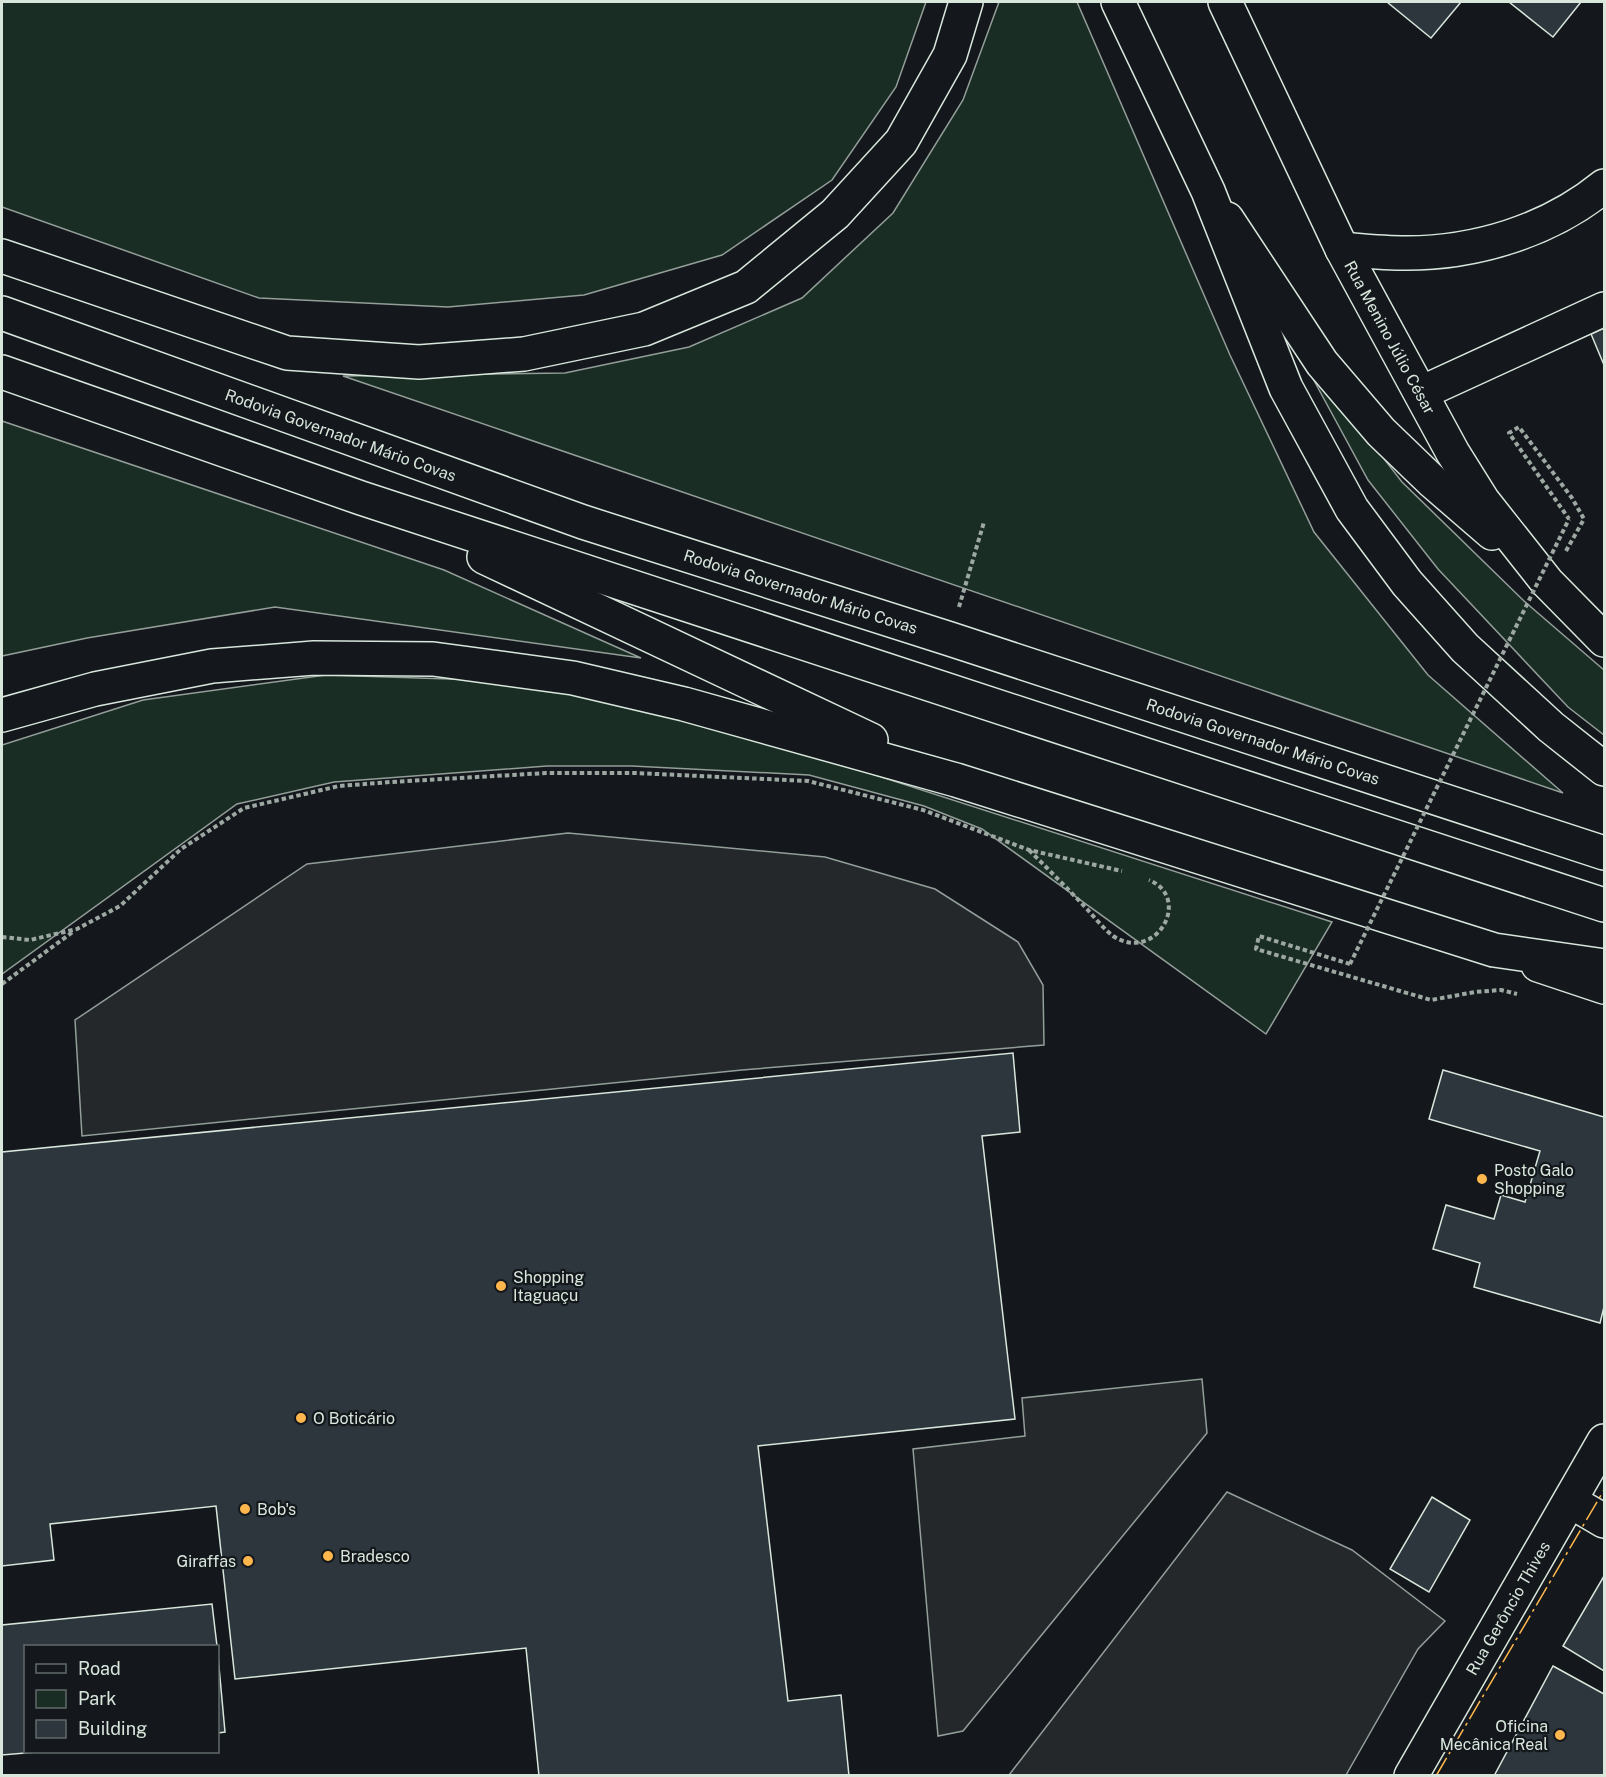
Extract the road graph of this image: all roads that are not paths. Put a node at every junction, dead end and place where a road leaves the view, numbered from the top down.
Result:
1 (966, 2) edge
2 (1118, 2) edge
3 (1225, 2) edge
4 (1605, 186) edge
5 (1208, 191) junction
6 (1342, 249) junction
7 (2, 256) edge
8 (1605, 309) edge
9 (2, 313) edge
10 (2, 372) edge
11 (1421, 393) junction
12 (361, 498) junction
13 (1547, 582) junction
14 (1602, 632) edge
15 (2, 715) edge
16 (1605, 769) edge
17 (956, 780) junction
18 (1605, 853) edge
19 (1605, 905) edge
20 (1494, 950) junction
21 (1605, 966) edge
22 (1605, 987) edge
23 (1605, 1441) edge
24 (1569, 1501) junction
25 (1605, 1521) edge
26 (1411, 1776) edge

1 - 7 main road
2 - 5 main road
3 - 6 main road, Rua Menino Júlio César
4 - 6 main road
5 - 13 main road
5 - 16 main road
6 - 11 main road, Rua Menino Júlio César
8 - 11 main road
9 - 18 main road, Rodovia Governador Mário Covas
10 - 12 main road
11 - 13 main road, Rua Menino Júlio César
12 - 17 main road
12 - 19 main road
13 - 14 main road, Rua Menino Júlio César
15 - 17 main road
17 - 20 main road
20 - 21 main road
20 - 22 main road
23 - 24 main road, Rua Gerôncio Thives
24 - 25 main road
24 - 26 main road, Rua Gerôncio Thives

